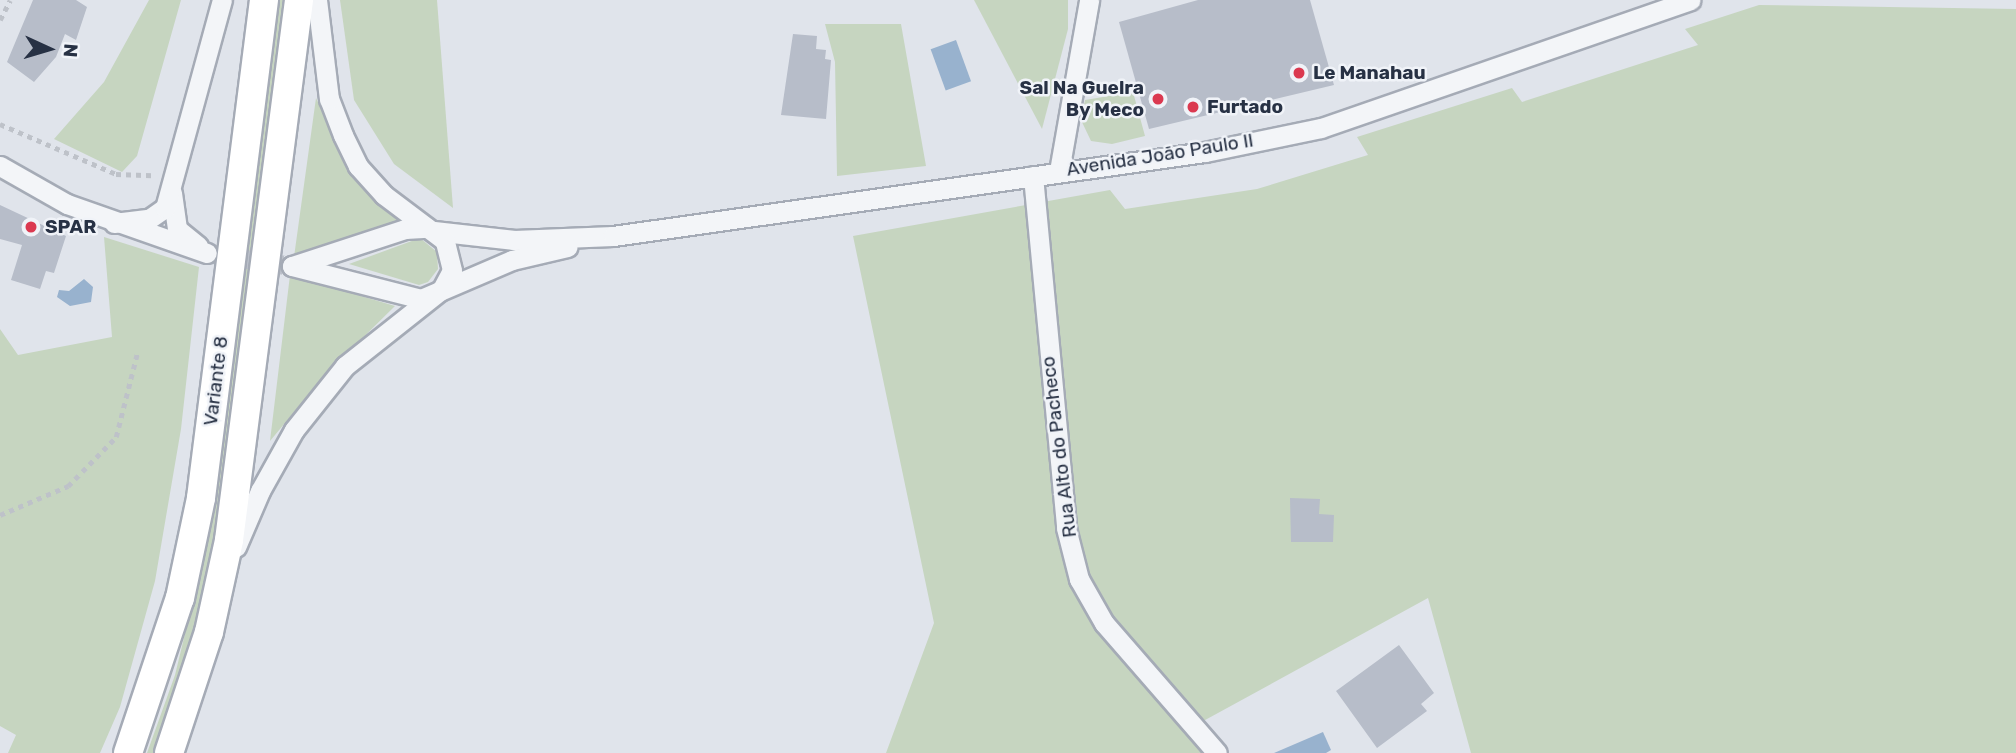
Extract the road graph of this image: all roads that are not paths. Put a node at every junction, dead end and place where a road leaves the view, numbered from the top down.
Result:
1 (222, 0) edge
2 (264, 0) edge
3 (299, 0) edge
4 (317, 0) edge
5 (1089, 0) edge
6 (1690, 0) edge
7 (0, 166) edge
8 (1059, 171) junction
9 (1033, 176) junction
10 (168, 184) junction
11 (114, 223) junction
12 (430, 230) junction
13 (613, 236) junction
14 (436, 294) junction
15 (209, 632) junction
16 (128, 753) edge
17 (169, 753) edge
18 (1217, 753) edge

1 - 10 street
2 - 16 main road, Variante 8
3 - 15 main road, Variante 8
4 - 12 street
5 - 8 street
6 - 8 street, Avenida João Paulo II
7 - 11 street
8 - 9 street, Avenida João Paulo II
9 - 13 street, Avenida João Paulo II
9 - 18 street, Rua Alto do Pacheco
10 - 11 street
10 - 11 street
12 - 13 street
12 - 14 street
12 - 14 street
13 - 14 street
14 - 15 street
15 - 17 main road, Variante 8

